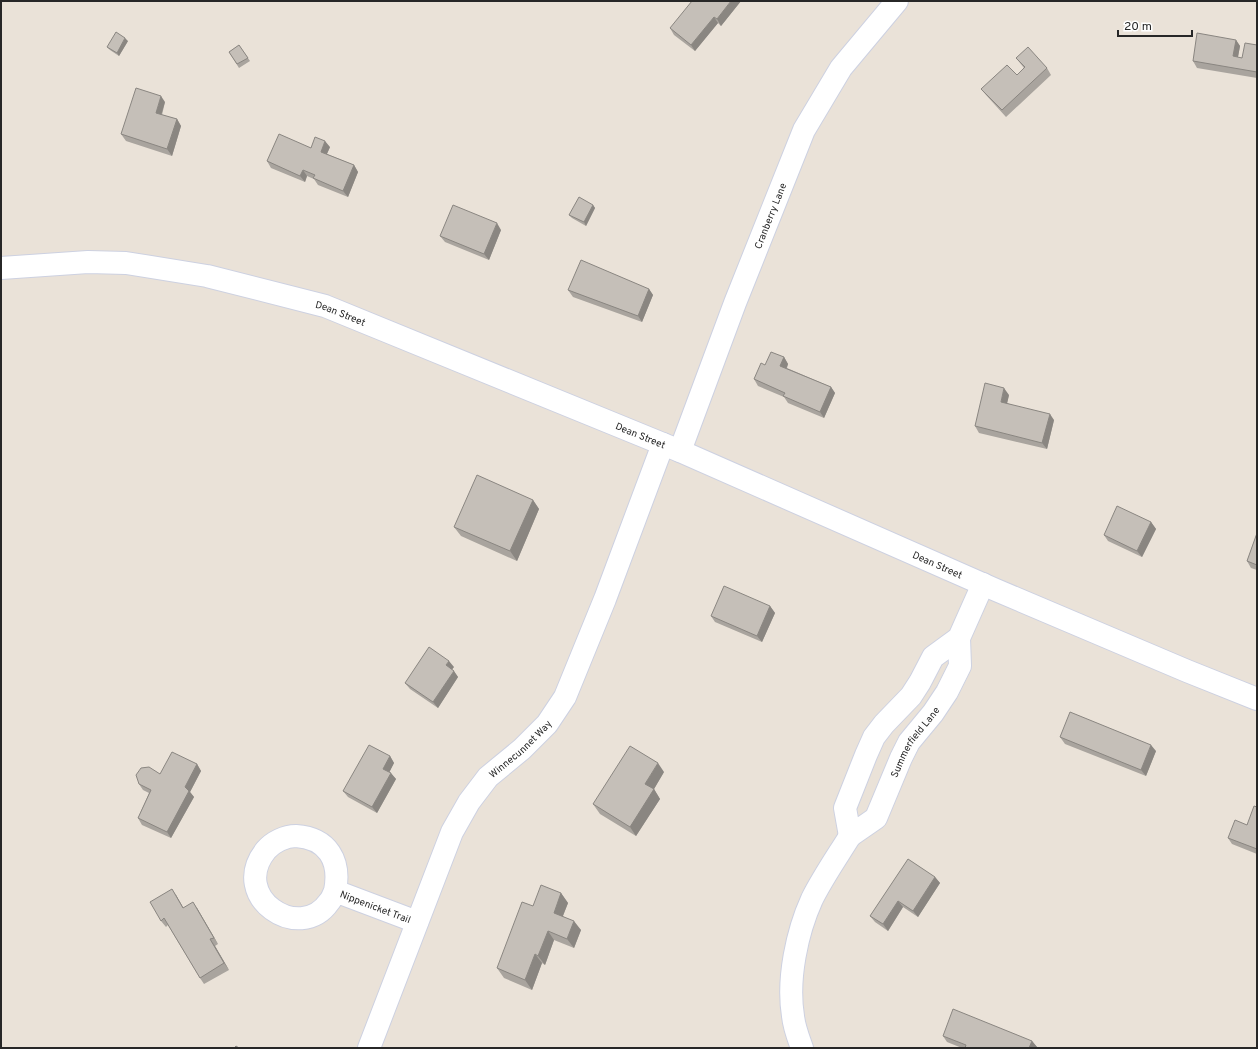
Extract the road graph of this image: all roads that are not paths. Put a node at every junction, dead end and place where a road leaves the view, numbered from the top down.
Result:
1 (897, 1) edge
2 (1, 268) edge
3 (671, 447) junction
4 (983, 584) junction
5 (959, 638) junction
6 (1257, 699) edge
7 (850, 836) junction
8 (336, 891) dead end
9 (417, 922) junction
10 (369, 1048) edge
11 (802, 1048) edge

1 - 3 street, Cranberry Lane
2 - 3 street, Dean Street
3 - 4 street, Dean Street
3 - 9 street, Winnecunnet Way
4 - 5 street, Summerfield Lane
4 - 6 street, Dean Street
5 - 7 street, Summerfield Lane
5 - 7 street, Summerfield Lane
7 - 11 street, Summerfield Lane
8 - 9 street, Nippenicket Trail
9 - 10 street, Winnecunnet Way

